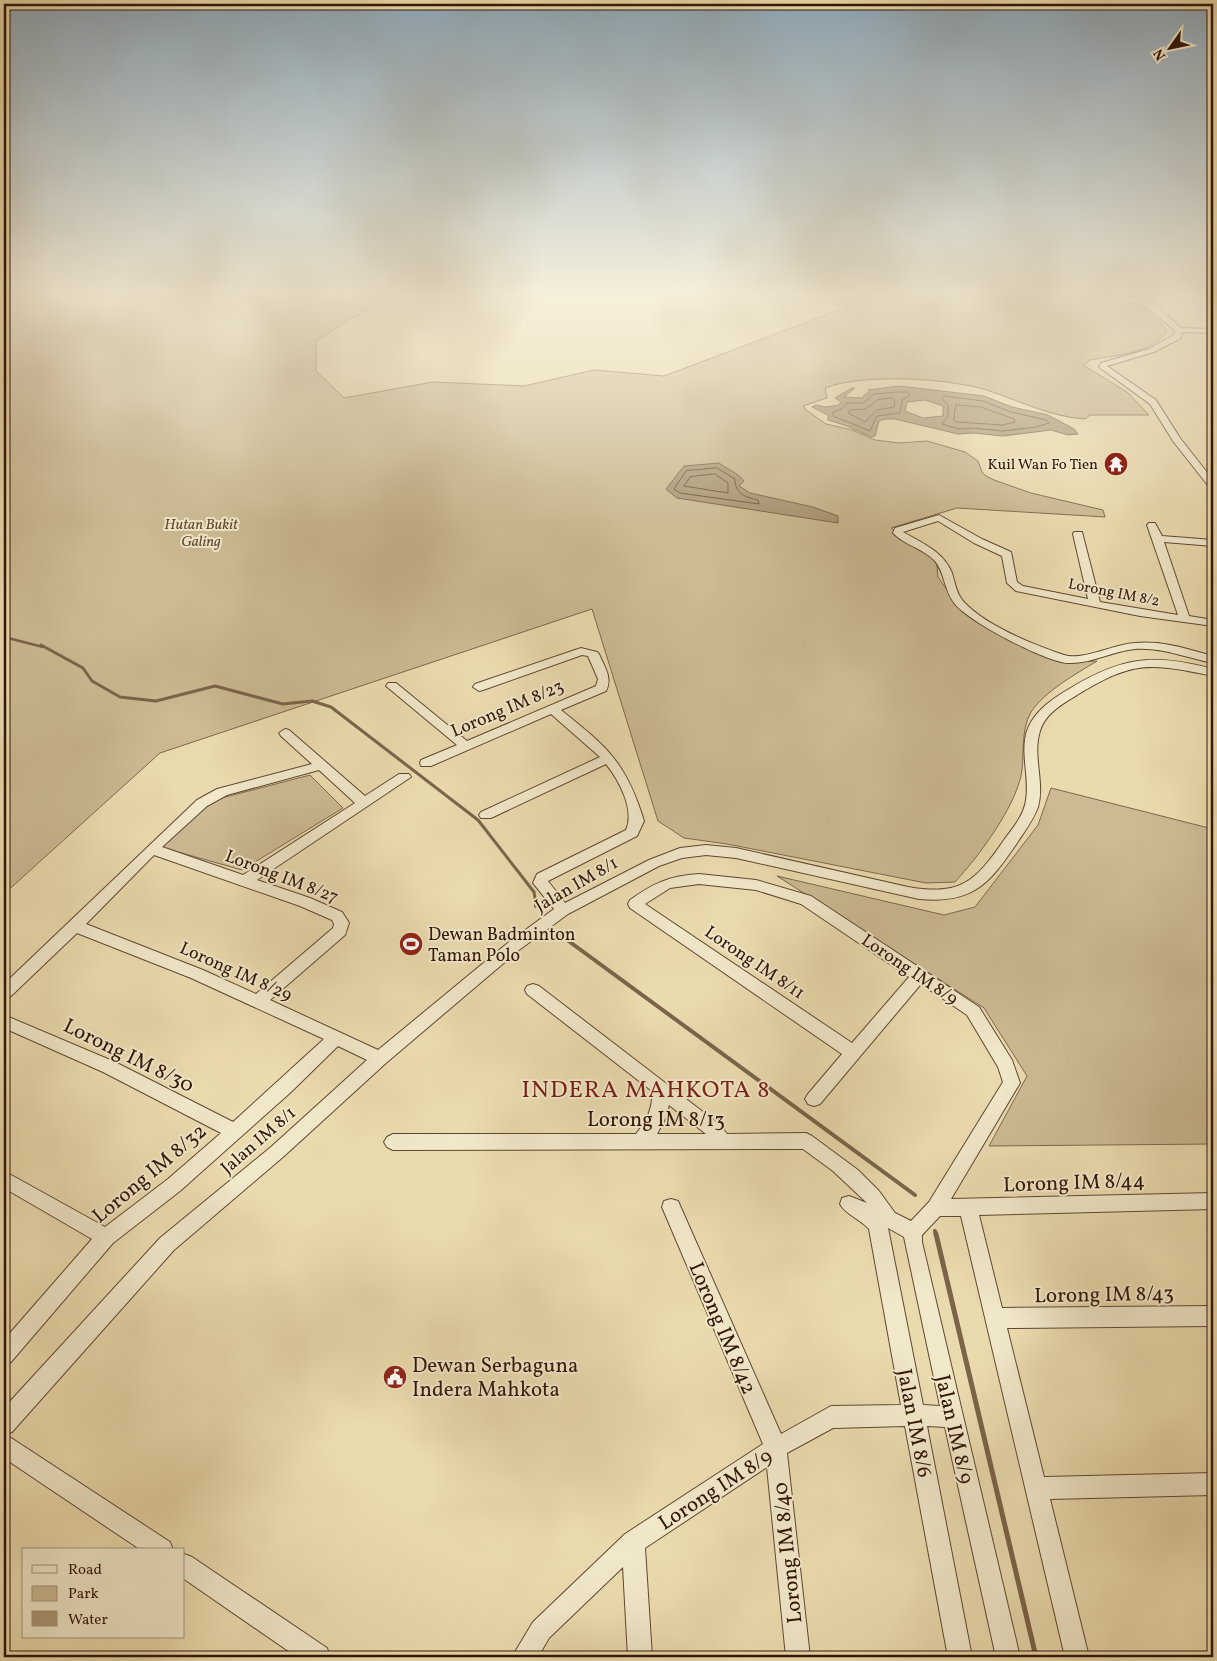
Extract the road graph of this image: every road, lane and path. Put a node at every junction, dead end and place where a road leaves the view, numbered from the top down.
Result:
1 (1106, 369) edge
2 (1213, 486) edge
3 (1152, 525) dead end
4 (1078, 534) dead end
5 (1158, 539) junction
6 (1213, 543) edge
7 (1095, 604) junction
8 (1185, 620) junction
9 (1213, 623) edge
10 (1213, 660) edge
11 (1213, 673) edge
12 (392, 686) dead end
13 (479, 687) dead end
14 (552, 709) junction
15 (285, 733) dead end
16 (466, 746) junction
17 (608, 758) junction
18 (426, 763) dead end
19 (321, 766) junction
20 (404, 777) dead end
21 (364, 803) junction
22 (486, 815) dead end
23 (152, 849) junction
24 (246, 880) junction
25 (635, 904) joint
26 (563, 910) junction
27 (75, 926) junction
28 (920, 975) junction
29 (533, 990) dead end
30 (4, 993) edge
31 (257, 1002) junction
32 (4, 1021) edge
33 (336, 1038) junction
34 (853, 1053) junction
35 (380, 1058) junction
36 (660, 1088) junction
37 (814, 1099) dead end
38 (234, 1131) junction
39 (393, 1142) dead end
40 (641, 1142) junction
41 (723, 1142) junction
42 (4, 1179) edge
43 (1213, 1201) edge
44 (849, 1204) dead end
45 (671, 1207) dead end
46 (968, 1207) junction
47 (936, 1208) junction
48 (880, 1218) junction
49 (913, 1232) junction
50 (106, 1237) junction
51 (1213, 1316) edge
52 (994, 1318) junction
53 (4, 1355) edge
54 (914, 1415) junction
55 (952, 1417) junction
56 (4, 1424) edge
57 (4, 1446) edge
58 (776, 1448) junction
59 (1213, 1484) edge
60 (1036, 1488) junction
61 (633, 1542) junction
62 (159, 1548) edge
63 (185, 1566) edge
64 (318, 1657) edge
65 (524, 1657) edge
66 (640, 1657) edge
67 (798, 1657) edge
68 (960, 1657) edge
69 (1008, 1657) edge
70 (1077, 1657) edge

1 - 2 street
3 - 5 street
4 - 7 street
5 - 6 street
5 - 8 street
7 - 8 street, Lorong IM 8/2
7 - 10 street, Lorong IM 8/2
8 - 9 street, Lorong IM 8/2
11 - 26 street, Jalan IM 8/1
12 - 16 street
13 - 14 street, Lorong IM 8/23
14 - 16 street, Lorong IM 8/23
14 - 17 street
15 - 19 street
16 - 18 street, Lorong IM 8/23
17 - 22 street
17 - 26 street
19 - 21 street
19 - 23 street
20 - 21 street
21 - 24 street
23 - 24 street, Lorong IM 8/27
23 - 27 street
24 - 31 street, Lorong IM 8/27
25 - 28 street, Lorong IM 8/9
25 - 34 street, Lorong IM 8/11
26 - 35 street, Jalan IM 8/1
27 - 30 street
27 - 31 street, Lorong IM 8/29
28 - 34 street
28 - 47 street, Lorong IM 8/9
29 - 36 street
31 - 33 street, Lorong IM 8/29
32 - 38 street, Lorong IM 8/30
33 - 35 street, Lorong IM 8/29
33 - 38 street, Lorong IM 8/32
34 - 37 street
35 - 56 street, Jalan IM 8/1
36 - 40 street
36 - 41 street
38 - 50 street, Lorong IM 8/32
39 - 40 street, Lorong IM 8/13
40 - 41 street, Lorong IM 8/13
41 - 48 street, Lorong IM 8/13
42 - 50 street
43 - 46 street, Lorong IM 8/44
44 - 48 street
45 - 58 street, Lorong IM 8/42
46 - 47 street, Lorong IM 8/44
46 - 52 street
47 - 49 street
48 - 49 street
48 - 54 street, Jalan IM 8/6
49 - 55 street, Jalan IM 8/9
50 - 53 street, Lorong IM 8/32
51 - 52 street, Lorong IM 8/43
52 - 60 street
54 - 55 street, Lorong IM 8/9
54 - 58 street, Lorong IM 8/9
54 - 68 street, Jalan IM 8/6
55 - 69 street, Jalan IM 8/9
57 - 62 street
58 - 61 street, Lorong IM 8/9
58 - 67 street, Lorong IM 8/40
59 - 60 street
60 - 70 street
61 - 65 street, Lorong IM 8/9
61 - 66 street
63 - 64 street

